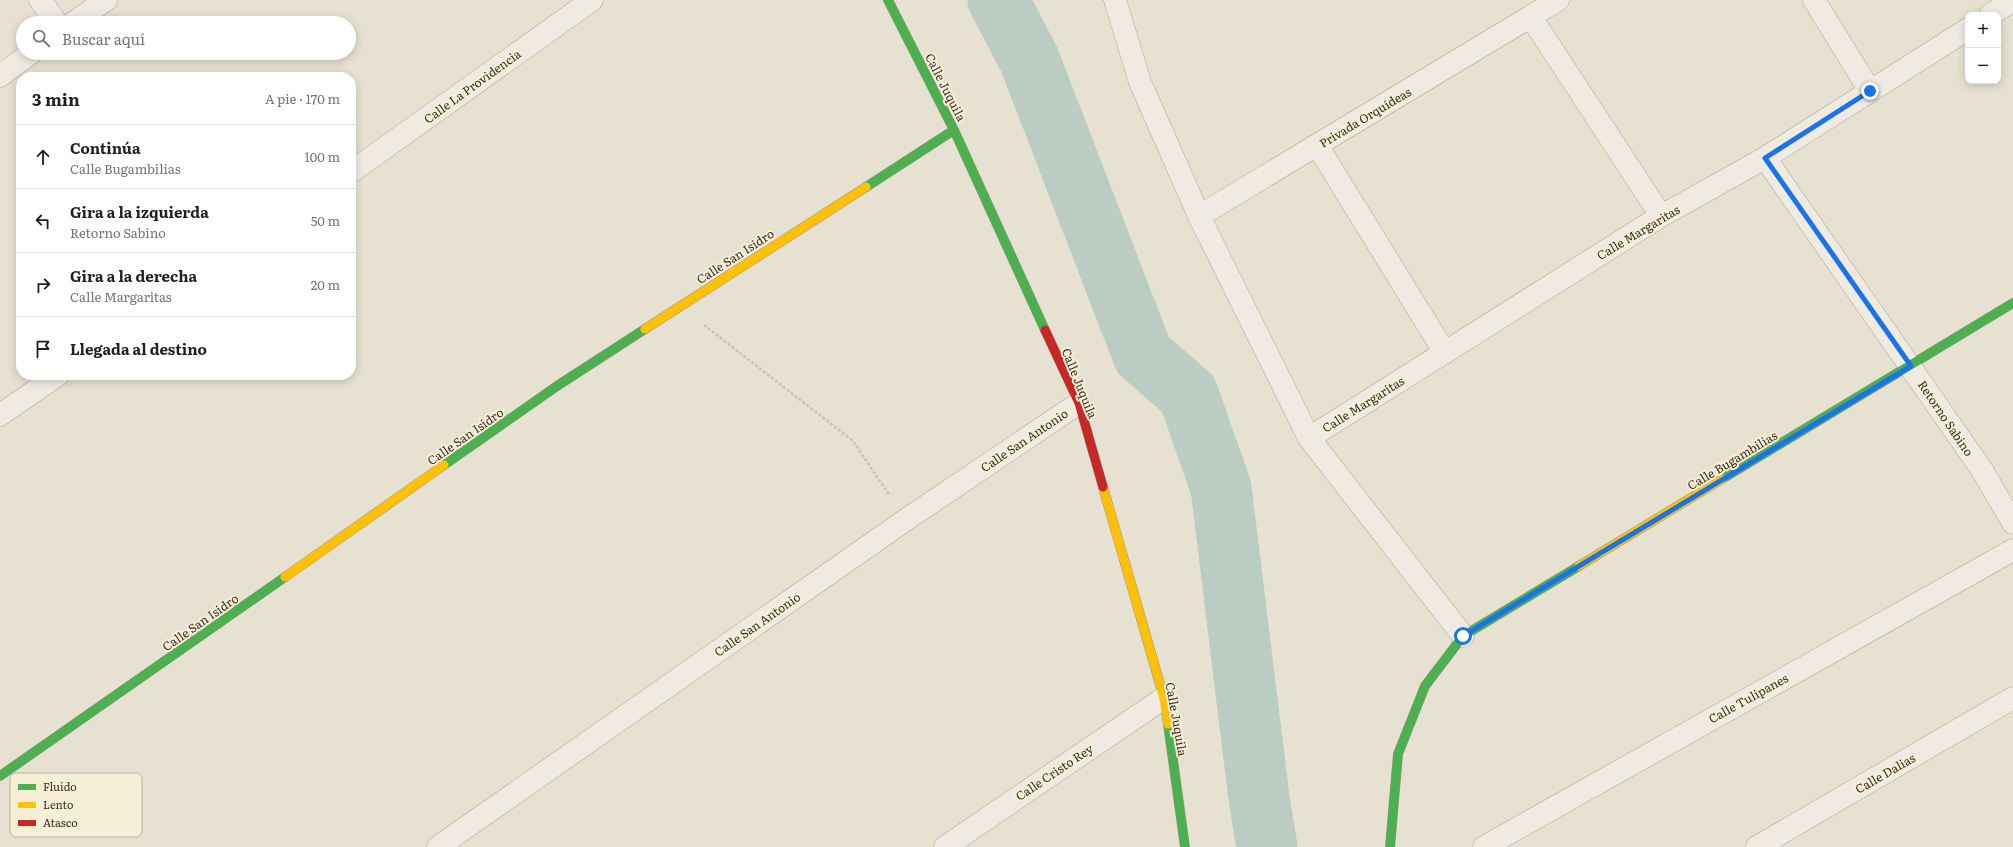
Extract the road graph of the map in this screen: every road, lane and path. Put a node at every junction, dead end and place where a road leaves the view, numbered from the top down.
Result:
1 (40, 0) edge
2 (106, 0) edge
3 (592, 0) edge
4 (888, 0) edge
5 (1115, 0) edge
6 (1558, 0) edge
7 (1814, 0) edge
8 (2013, 0) edge
9 (1995, 12) edge
10 (52, 16) edge
11 (83, 16) edge
12 (1531, 17) junction
13 (1965, 31) edge
14 (22, 60) edge
15 (0, 76) edge
16 (1870, 91) junction
17 (954, 130) junction
18 (1317, 146) junction
19 (1765, 158) junction
20 (356, 168) edge
21 (1199, 216) junction
22 (1661, 216) junction
23 (2013, 303) edge
24 (680, 306) junction
25 (1445, 353) junction
26 (1911, 366) junction
27 (51, 380) edge
28 (1079, 403) junction
29 (0, 415) edge
30 (1309, 438) junction
31 (906, 519) junction
32 (2013, 523) edge
33 (2013, 550) edge
34 (1463, 636) junction
35 (1164, 698) junction
36 (2013, 698) edge
37 (0, 776) edge
38 (438, 847) edge
39 (945, 847) edge
40 (1184, 847) edge
41 (1390, 847) edge
42 (1484, 847) edge
43 (1757, 847) edge

1 - 10 street
2 - 11 street
3 - 20 street, Calle La Providencia
4 - 17 street, Calle Juquila
5 - 21 street
6 - 12 street, Privada Orquídeas
7 - 16 street
8 - 9 street
12 - 18 street, Privada Orquídeas
12 - 22 street
13 - 16 street, Calle Margaritas
14 - 15 street
16 - 19 street, Calle Margaritas
17 - 24 street, Calle San Isidro
17 - 28 street, Calle Juquila
18 - 21 street, Privada Orquídeas
18 - 25 street
19 - 22 street, Calle Margaritas
19 - 26 street, Retorno Sabino
21 - 30 street
22 - 25 street, Calle Margaritas
23 - 26 street, Calle Bugambilias
24 - 31 path
24 - 37 street, Calle San Isidro
25 - 30 street, Calle Margaritas
26 - 32 street, Retorno Sabino
26 - 34 street, Calle Bugambilias
27 - 29 street
28 - 31 street, Calle San Antonio
28 - 35 street, Calle Juquila
30 - 34 street
31 - 38 street, Calle San Antonio
33 - 42 street, Calle Tulipanes
34 - 41 street
35 - 39 street, Calle Cristo Rey
35 - 40 street, Calle Juquila
36 - 43 street, Calle Dalias

